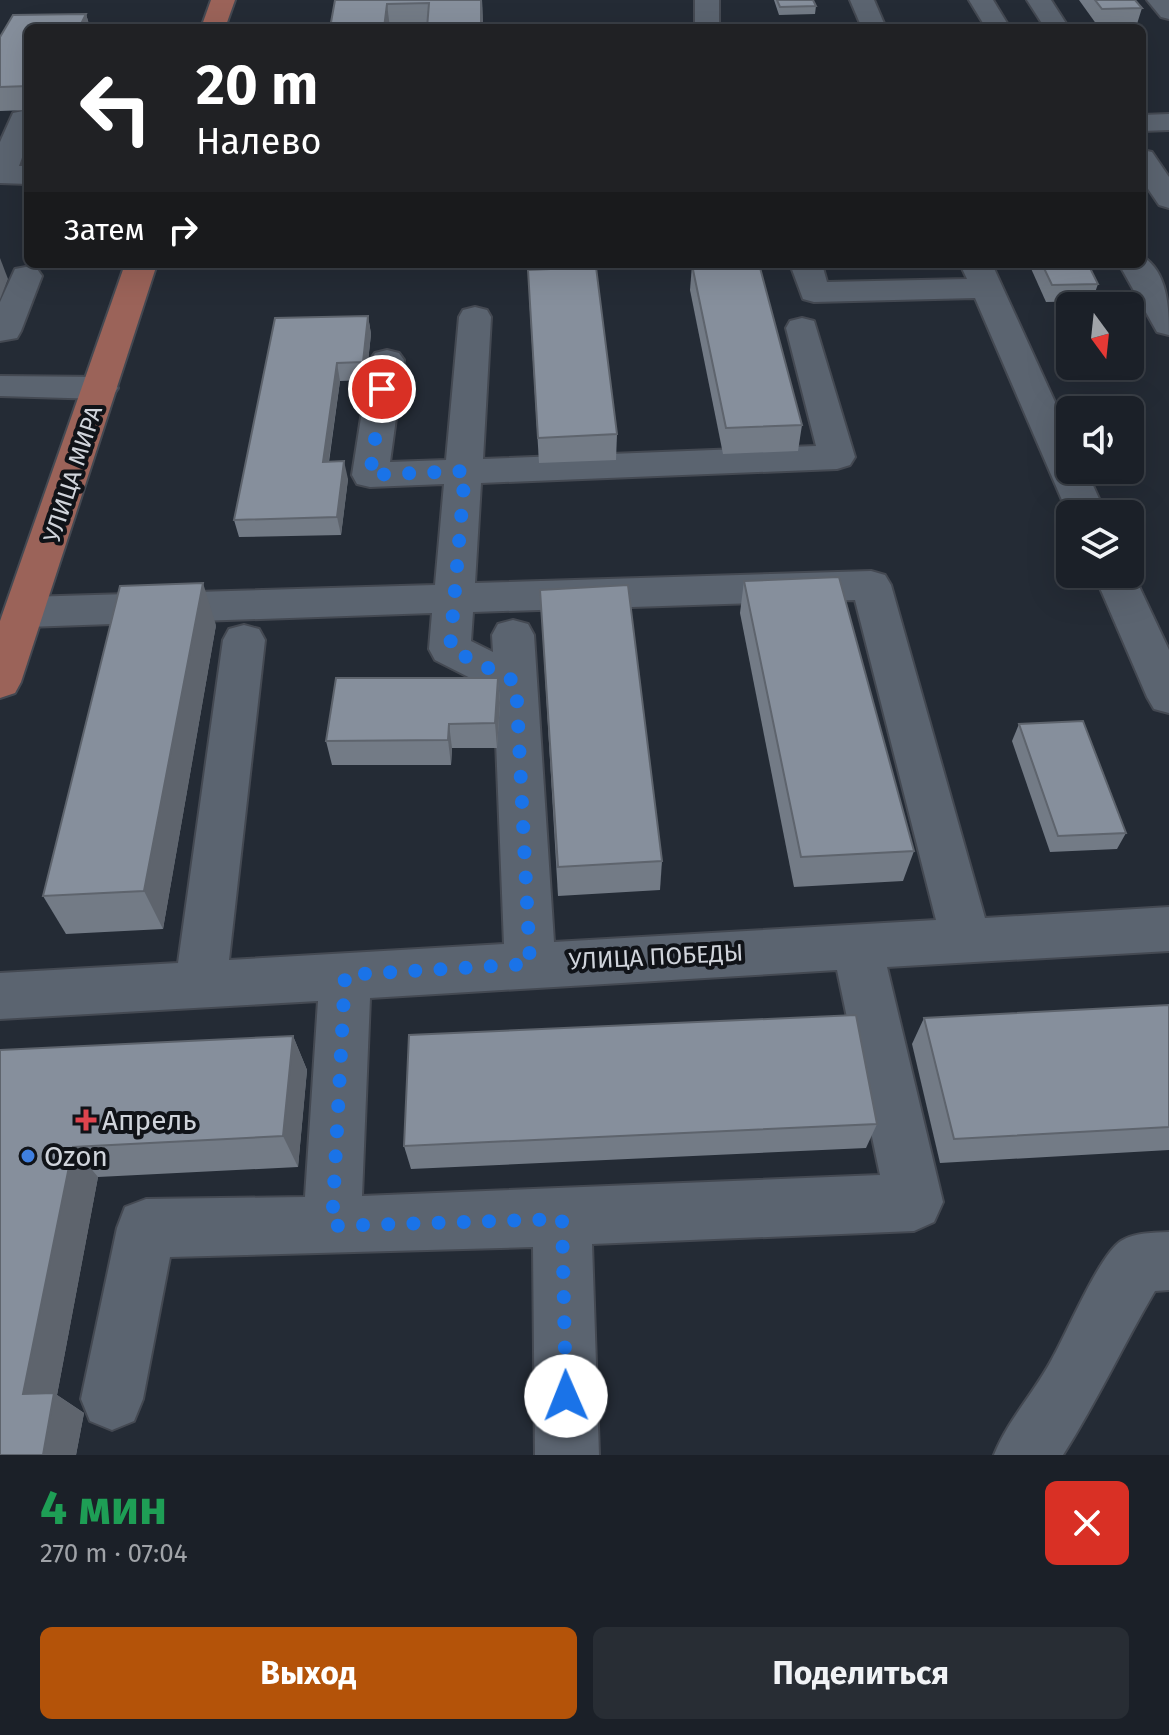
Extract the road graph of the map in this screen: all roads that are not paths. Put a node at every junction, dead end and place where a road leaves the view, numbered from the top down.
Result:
1 (223, 0) edge
2 (707, 0) edge
3 (862, 0) edge
4 (981, 0) edge
5 (1039, 0) edge
6 (1159, 0) edge
7 (1169, 12) edge
8 (214, 24) edge
9 (707, 24) edge
10 (872, 24) edge
11 (996, 24) edge
12 (1054, 24) edge
13 (1169, 122) edge
14 (1146, 123) edge
15 (14, 131) edge
16 (1146, 164) edge
17 (24, 175) edge
18 (1169, 199) edge
19 (140, 268) edge
20 (807, 268) edge
21 (1137, 268) edge
22 (26, 276) dead end
23 (982, 276) edge
24 (475, 317) dead end
25 (1169, 325) edge
26 (802, 328) dead end
27 (0, 331) edge
28 (387, 360) dead end
29 (0, 386) edge
30 (101, 388) junction
31 (465, 471) junction
32 (1081, 500) edge
33 (1120, 588) edge
34 (456, 596) junction
35 (26, 612) junction
36 (513, 635) dead end
37 (244, 640) dead end
38 (0, 682) edge
39 (516, 682) junction
40 (1169, 697) edge
41 (1169, 929) edge
42 (966, 939) junction
43 (857, 945) junction
44 (530, 964) junction
45 (345, 975) junction
46 (201, 984) junction
47 (0, 996) edge
48 (562, 1219) junction
49 (332, 1226) junction
50 (1169, 1261) edge
51 (112, 1399) dead end
52 (567, 1455) edge
53 (1026, 1455) edge

1 - 8 main road
2 - 9 street
3 - 10 street
4 - 11 street
5 - 12 street
6 - 7 street
13 - 14 street
15 - 17 street
16 - 18 street
19 - 30 main road, УЛИЦА МИРА
20 - 23 street
21 - 25 street
22 - 27 street
23 - 32 street
24 - 31 street
26 - 31 street
28 - 31 street
29 - 30 street
30 - 35 main road, УЛИЦА МИРА
31 - 34 street
33 - 40 street
34 - 35 street
34 - 39 street
34 - 42 street
35 - 38 main road, УЛИЦА МИРА
36 - 39 street
37 - 46 street
39 - 44 street
41 - 42 street, УЛИЦА ПОБЕДЫ
42 - 43 street, УЛИЦА ПОБЕДЫ
43 - 44 street, УЛИЦА ПОБЕДЫ
43 - 48 street
44 - 45 street, УЛИЦА ПОБЕДЫ
45 - 46 street, УЛИЦА ПОБЕДЫ
45 - 49 street
46 - 47 street, УЛИЦА ПОБЕДЫ
48 - 49 street
48 - 52 street
49 - 51 street
50 - 53 street

